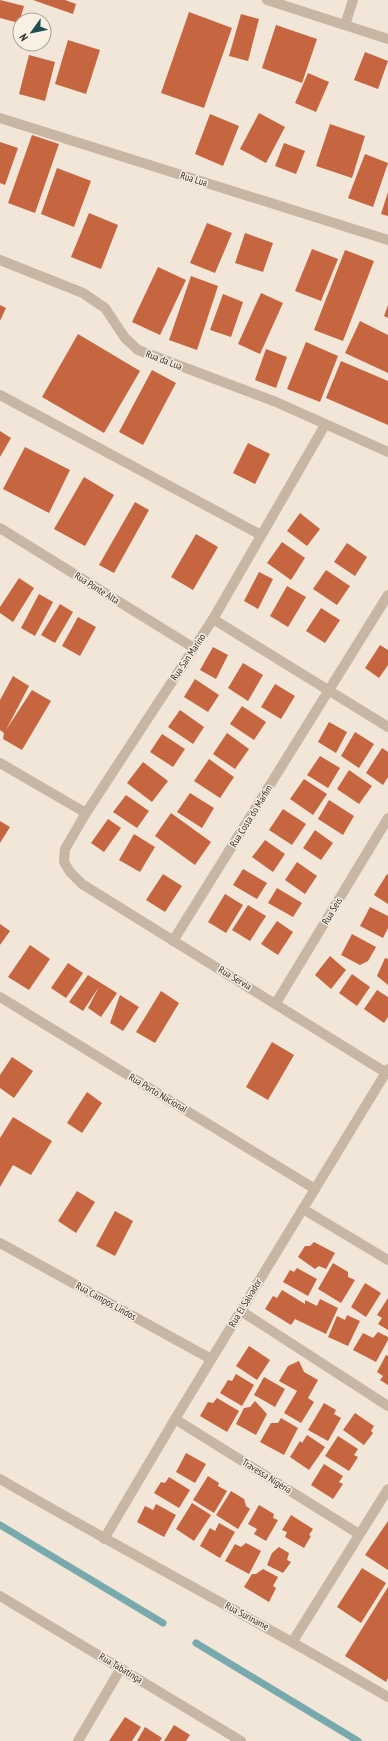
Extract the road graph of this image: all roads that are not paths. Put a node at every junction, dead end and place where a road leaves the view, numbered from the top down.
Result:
1 (267, 0) edge
2 (353, 0) edge
3 (345, 25) junction
4 (388, 39) edge
5 (0, 118) edge
6 (388, 240) edge
7 (0, 260) edge
8 (0, 395) edge
9 (325, 425) junction
10 (388, 452) edge
11 (0, 528) edge
12 (262, 535) junction
13 (388, 594) edge
14 (213, 620) junction
15 (194, 648) junction
16 (328, 691) junction
17 (388, 727) edge
18 (0, 763) edge
19 (86, 813) junction
20 (388, 818) edge
21 (82, 884) joint
22 (173, 941) junction
23 (0, 997) edge
24 (276, 1003) junction
25 (387, 1072) edge
26 (315, 1189) junction
27 (303, 1208) junction
28 (0, 1243) edge
29 (388, 1260) edge
30 (241, 1311) junction
31 (211, 1359) junction
32 (388, 1406) edge
33 (175, 1419) junction
34 (0, 1479) edge
35 (388, 1489) edge
36 (359, 1534) junction
37 (104, 1539) junction
38 (0, 1596) edge
39 (293, 1641) junction
40 (121, 1668) junction
41 (388, 1697) edge
42 (78, 1741) edge
43 (242, 1741) edge

1 - 3 street
2 - 3 street
3 - 4 street
5 - 6 street, Rua Lua
7 - 9 street, Rua da Lua
8 - 12 street
9 - 10 street, Rua da Lua
9 - 12 street, Rua San Marino
11 - 15 street, Rua Ponte Alta
12 - 14 street, Rua San Marino
13 - 16 street, Rua Costa do Marfim
14 - 15 street, Rua San Marino
14 - 16 street
15 - 19 street, Rua San Marino
16 - 17 street
16 - 22 street, Rua Costa do Marfim
18 - 19 street
19 - 21 street, Rua San Marino
20 - 24 street, Rua Seis
21 - 22 street, Rua Servia
22 - 24 street, Rua Servia
23 - 26 street, Rua Porto Nacional
24 - 25 street, Rua Servia
25 - 26 street, Rua El Salvador
26 - 27 street, Rua El Salvador
27 - 29 street
27 - 30 street, Rua El Salvador
28 - 31 street, Rua Campos Lindos
30 - 31 street, Rua El Salvador
30 - 32 street
31 - 33 street, Rua El Salvador
33 - 36 street, Travessa Nigéria
33 - 37 street, Rua El Salvador
34 - 37 street, Rua Suriname
35 - 36 street
36 - 39 street
37 - 39 street, Rua Suriname
38 - 40 street, Rua Tabatinga
39 - 41 street, Rua Suriname
40 - 42 street
40 - 43 street, Rua Tabatinga

